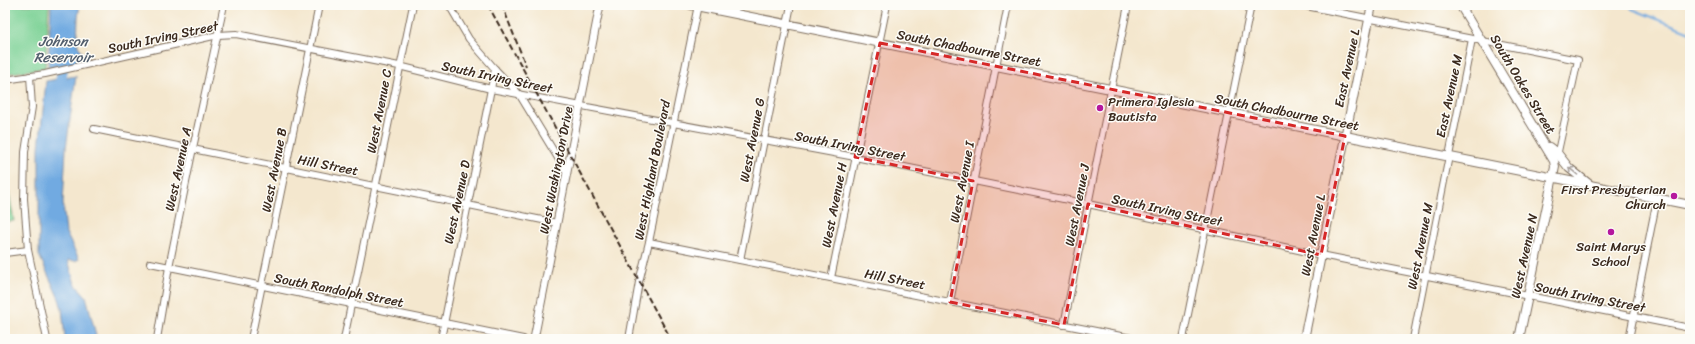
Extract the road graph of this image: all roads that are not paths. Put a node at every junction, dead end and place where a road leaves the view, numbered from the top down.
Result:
1 (224, 5) edge
2 (319, 5) edge
3 (413, 5) edge
4 (449, 5) edge
5 (600, 5) edge
6 (695, 5) edge
7 (791, 5) edge
8 (887, 5) edge
9 (1008, 5) edge
10 (1128, 5) edge
11 (1251, 5) edge
12 (1301, 5) edge
13 (1372, 5) edge
14 (1460, 5) edge
15 (1369, 19) junction
16 (787, 24) junction
17 (218, 35) junction
18 (1472, 39) junction
19 (1483, 41) junction
20 (880, 43) junction
21 (311, 48) junction
22 (399, 66) junction
23 (997, 66) junction
24 (495, 69) junction
25 (30, 76) junction
26 (5, 80) edge
27 (490, 89) junction
28 (1110, 89) junction
29 (519, 94) junction
30 (580, 105) junction
31 (1230, 113) junction
32 (672, 123) junction
33 (94, 129) dead end
34 (1345, 136) junction
35 (763, 140) junction
36 (1545, 144) junction
37 (193, 148) junction
38 (1558, 154) junction
39 (855, 157) junction
40 (1448, 158) junction
41 (1555, 167) junction
42 (285, 168) junction
43 (567, 172) junction
44 (1552, 178) junction
45 (973, 181) junction
46 (376, 186) junction
47 (1591, 186) junction
48 (1657, 198) junction
49 (468, 204) junction
50 (1088, 204) junction
51 (1690, 205) edge
52 (557, 223) junction
53 (1205, 229) junction
54 (649, 242) junction
55 (28, 250) junction
56 (5, 253) edge
57 (1321, 255) junction
58 (740, 260) junction
59 (150, 263) dead end
60 (169, 267) junction
61 (1425, 276) junction
62 (831, 278) junction
63 (262, 286) junction
64 (1528, 296) junction
65 (950, 302) junction
66 (351, 305) junction
67 (1633, 317) junction
68 (444, 322) junction
69 (1064, 325) junction
70 (1690, 328) edge
71 (47, 339) edge
72 (157, 339) edge
73 (251, 339) edge
74 (344, 339) edge
75 (441, 339) edge
76 (523, 339) edge
77 (534, 339) edge
78 (629, 339) edge
79 (1136, 339) edge
80 (1183, 339) edge
81 (1304, 339) edge
82 (1414, 339) edge
83 (1519, 339) edge
84 (1629, 339) edge

1 - 17 street, West Avenue A
2 - 21 street, West Avenue B
3 - 22 street, West Avenue C
4 - 24 street
5 - 30 street, West Washington Drive
6 - 16 main road, South Chadbourne Street
6 - 32 street, West Highland Boulevard
7 - 16 street, West Avenue G
8 - 20 street, West Avenue H
9 - 23 street, West Avenue I
10 - 28 street, West Avenue J
11 - 31 street
12 - 15 street
13 - 15 main road, East Avenue L
14 - 19 main road, South Oakes Street
15 - 18 street
15 - 34 main road, East Avenue L
16 - 20 main road, South Chadbourne Street
16 - 35 street, West Avenue G
17 - 21 street, South Irving Street
17 - 25 street, South Irving Street
17 - 37 street, West Avenue A
18 - 19 street
18 - 40 street, East Avenue M
19 - 36 main road, South Oakes Street
19 - 38 street
20 - 23 main road, South Chadbourne Street
20 - 39 street, West Avenue H
21 - 22 street, South Irving Street
21 - 42 street, West Avenue B
22 - 27 street, South Irving Street
22 - 46 street, West Avenue C
23 - 28 main road, South Chadbourne Street
23 - 45 street, West Avenue I
24 - 27 street, West Avenue D
24 - 29 street
25 - 26 street, South Irving Street
25 - 55 street
27 - 29 street, South Irving Street
27 - 49 street, West Avenue D
28 - 31 main road, South Chadbourne Street
28 - 50 street, West Avenue J
29 - 30 street, South Irving Street
29 - 43 street
30 - 32 street, South Irving Street
30 - 43 street, West Washington Drive
31 - 34 main road, South Chadbourne Street
31 - 53 street
32 - 35 street, South Irving Street
32 - 54 street, West Highland Boulevard
33 - 37 street, Hill Street
34 - 40 main road, South Chadbourne Street
34 - 57 main road, West Avenue L
35 - 39 street, South Irving Street
35 - 58 street, West Avenue G
36 - 38 main road
36 - 41 main road, South Oakes Street
37 - 42 street, Hill Street
37 - 60 street, West Avenue A
38 - 41 street
47 -> 38 main road
39 - 45 street, South Irving Street
39 - 62 street, West Avenue H
40 - 44 main road, South Chadbourne Street
40 - 61 street, West Avenue M
41 - 44 main road
42 - 46 street, Hill Street
42 - 63 street, West Avenue B
43 - 52 street, West Washington Drive
44 - 47 main road, South Chadbourne Street
44 - 64 main road, West Avenue N
45 - 50 street, South Irving Street
45 - 65 street, West Avenue I
46 - 49 street, Hill Street
46 - 66 street, West Avenue C
47 - 48 main road, South Chadbourne Street
48 - 51 main road, South Chadbourne Street
48 - 67 street
49 - 52 street, Hill Street
49 - 68 street, West Avenue D
50 - 53 street, South Irving Street
50 - 69 street, West Avenue J
52 - 77 street, West Washington Drive
53 - 57 street, South Irving Street
53 - 80 street
54 - 58 street, Hill Street
54 - 78 street, West Highland Boulevard
55 - 56 street
55 - 71 street
57 - 61 street, South Irving Street
57 - 81 main road, West Avenue L
58 - 62 street, Hill Street
59 - 60 street, South Randolph Street
60 - 63 street, South Randolph Street
60 - 72 street, West Avenue A
61 - 64 street, South Irving Street
61 - 82 street, West Avenue M
62 - 65 street, Hill Street
63 - 66 street, South Randolph Street
63 - 73 street, West Avenue B
64 - 67 street, South Irving Street
64 - 83 main road, West Avenue N
65 - 69 street, Hill Street
66 - 68 street, South Randolph Street
66 - 74 street, West Avenue C
67 - 70 street, South Irving Street
67 - 84 street
68 - 75 street, West Avenue D
68 - 76 street, South Randolph Street
69 - 79 street, Hill Street

